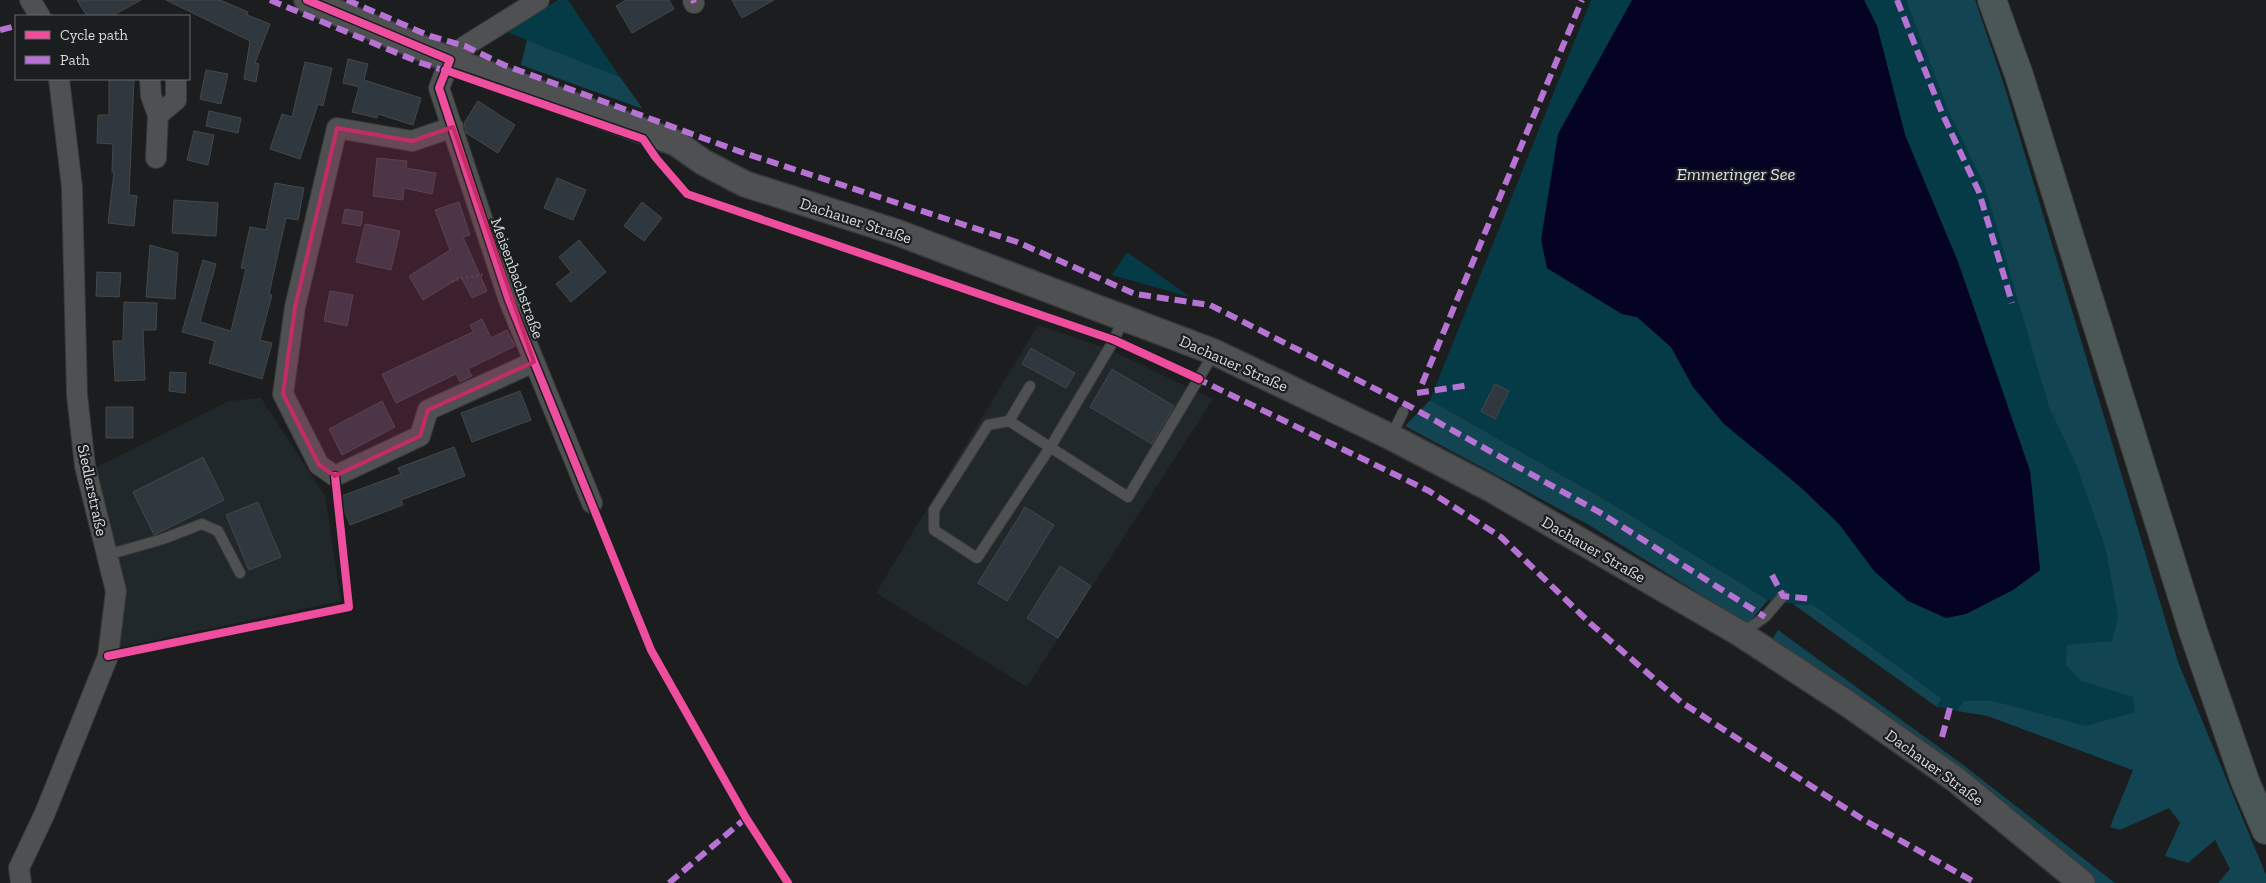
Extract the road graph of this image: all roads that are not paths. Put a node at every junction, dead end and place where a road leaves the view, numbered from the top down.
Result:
1 (30, 0) edge
2 (307, 0) edge
3 (539, 0) edge
4 (1992, 0) edge
5 (39, 15) edge
6 (450, 60) junction
7 (59, 80) edge
8 (150, 80) edge
9 (176, 80) edge
10 (158, 115) junction
11 (452, 126) junction
12 (156, 158) dead end
13 (1124, 316) junction
14 (1214, 352) junction
15 (534, 362) junction
16 (1030, 386) dead end
17 (1404, 412) dead end
18 (1009, 421) junction
19 (1391, 437) junction
20 (1051, 446) junction
21 (592, 503) dead end
22 (107, 555) junction
23 (240, 573) dead end
24 (1783, 596) dead end
25 (1741, 634) junction
26 (2266, 830) edge
27 (21, 883) edge
28 (2082, 883) edge

1 - 5 street
2 - 6 street, Dachauer Straße
3 - 6 street
4 - 26 highway
6 - 11 street, Meisenbachstraße
6 - 13 street, Dachauer Straße
7 - 22 street, Siedlerstraße
8 - 10 street
9 - 10 street
10 - 12 street
11 - 15 street, Meisenbachstraße
11 - 15 street, Meisenbachstraße
13 - 14 street, Dachauer Straße
13 - 20 lane
14 - 19 street, Dachauer Straße
14 - 20 lane
15 - 21 street, Meisenbachstraße
16 - 18 lane
17 - 19 lane
18 - 20 lane
18 - 20 lane
19 - 25 street, Dachauer Straße
22 - 23 lane
22 - 27 street, Siedlerstraße
24 - 25 lane
25 - 28 street, Dachauer Straße

